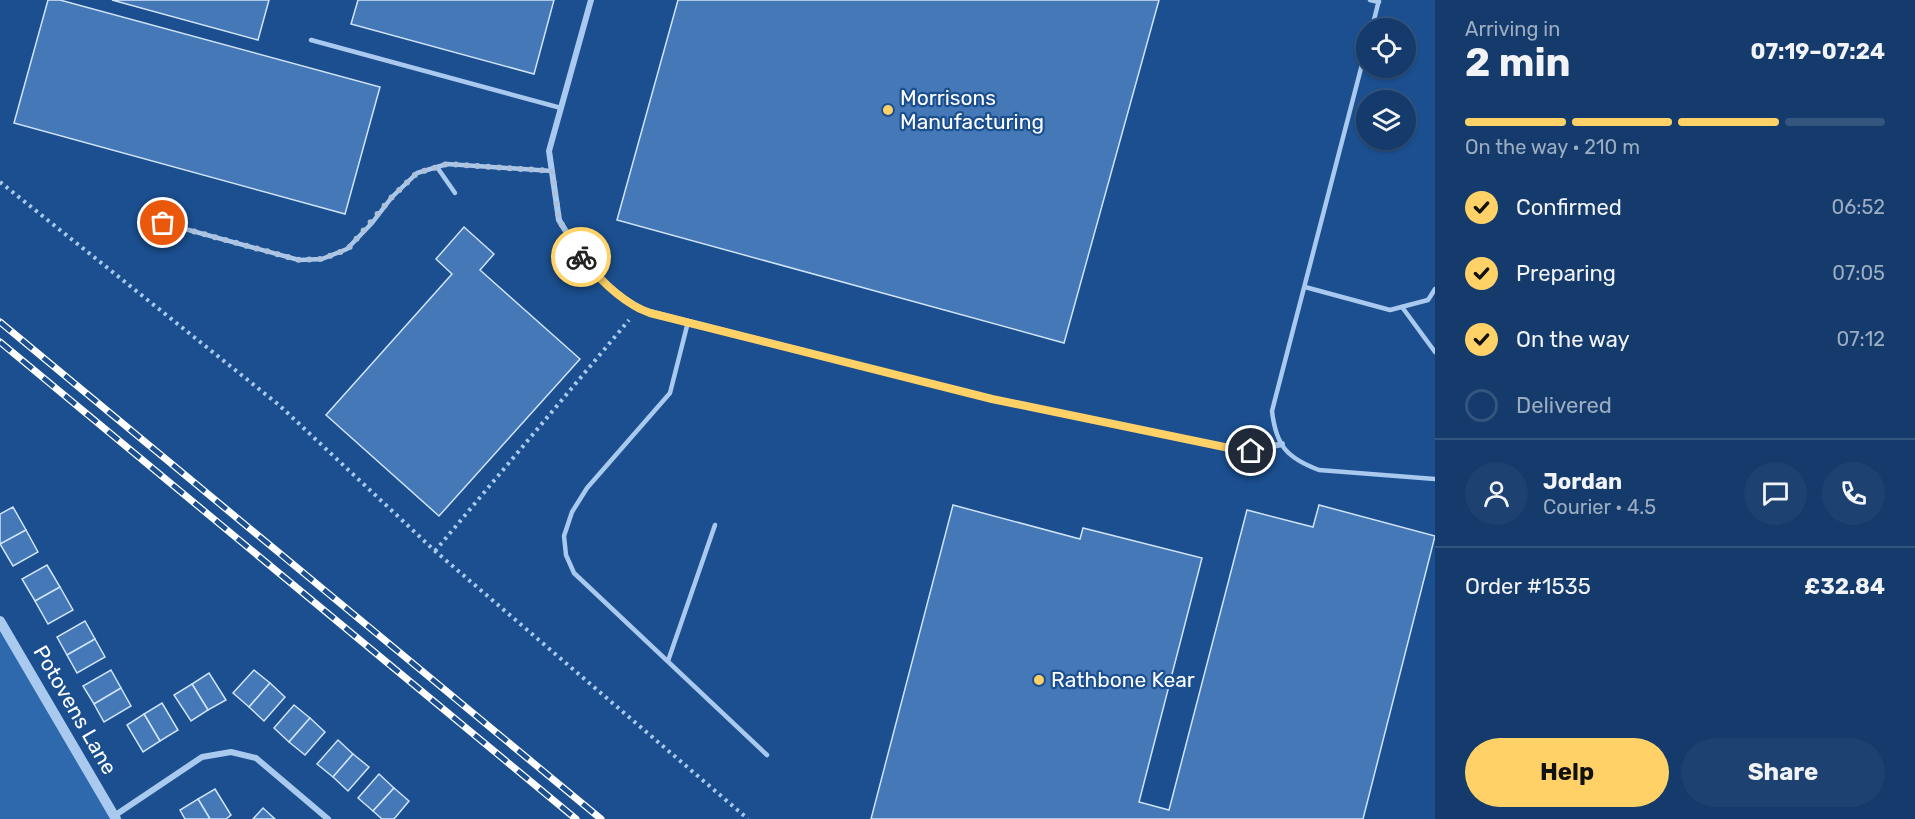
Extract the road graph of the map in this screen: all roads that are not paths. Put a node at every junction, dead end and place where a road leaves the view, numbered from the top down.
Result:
1 (591, 0) edge
2 (1370, 0) edge
3 (1379, 1) edge
4 (1375, 18) edge
5 (311, 40) dead end
6 (1359, 78) edge
7 (561, 108) junction
8 (437, 167) junction
9 (552, 171) junction
10 (455, 193) dead end
11 (163, 223) dead end
12 (1305, 287) junction
13 (1435, 290) edge
14 (1402, 307) junction
15 (688, 322) junction
16 (1435, 352) edge
17 (1282, 444) junction
18 (1435, 479) edge
19 (715, 525) dead end
20 (0, 621) edge
21 (668, 661) junction
22 (767, 755) dead end
23 (115, 818) edge
24 (328, 819) edge

1 - 7 street
2 - 3 lane
3 - 4 lane
5 - 7 lane
6 - 12 lane
7 - 9 street
8 - 9 lane
8 - 10 lane
8 - 11 lane
9 - 15 street
12 - 14 lane
12 - 17 lane
13 - 14 lane
14 - 16 lane
15 - 17 street
15 - 21 lane
17 - 18 lane
19 - 21 lane
20 - 23 street, Potovens Lane
21 - 22 lane
23 - 24 street

